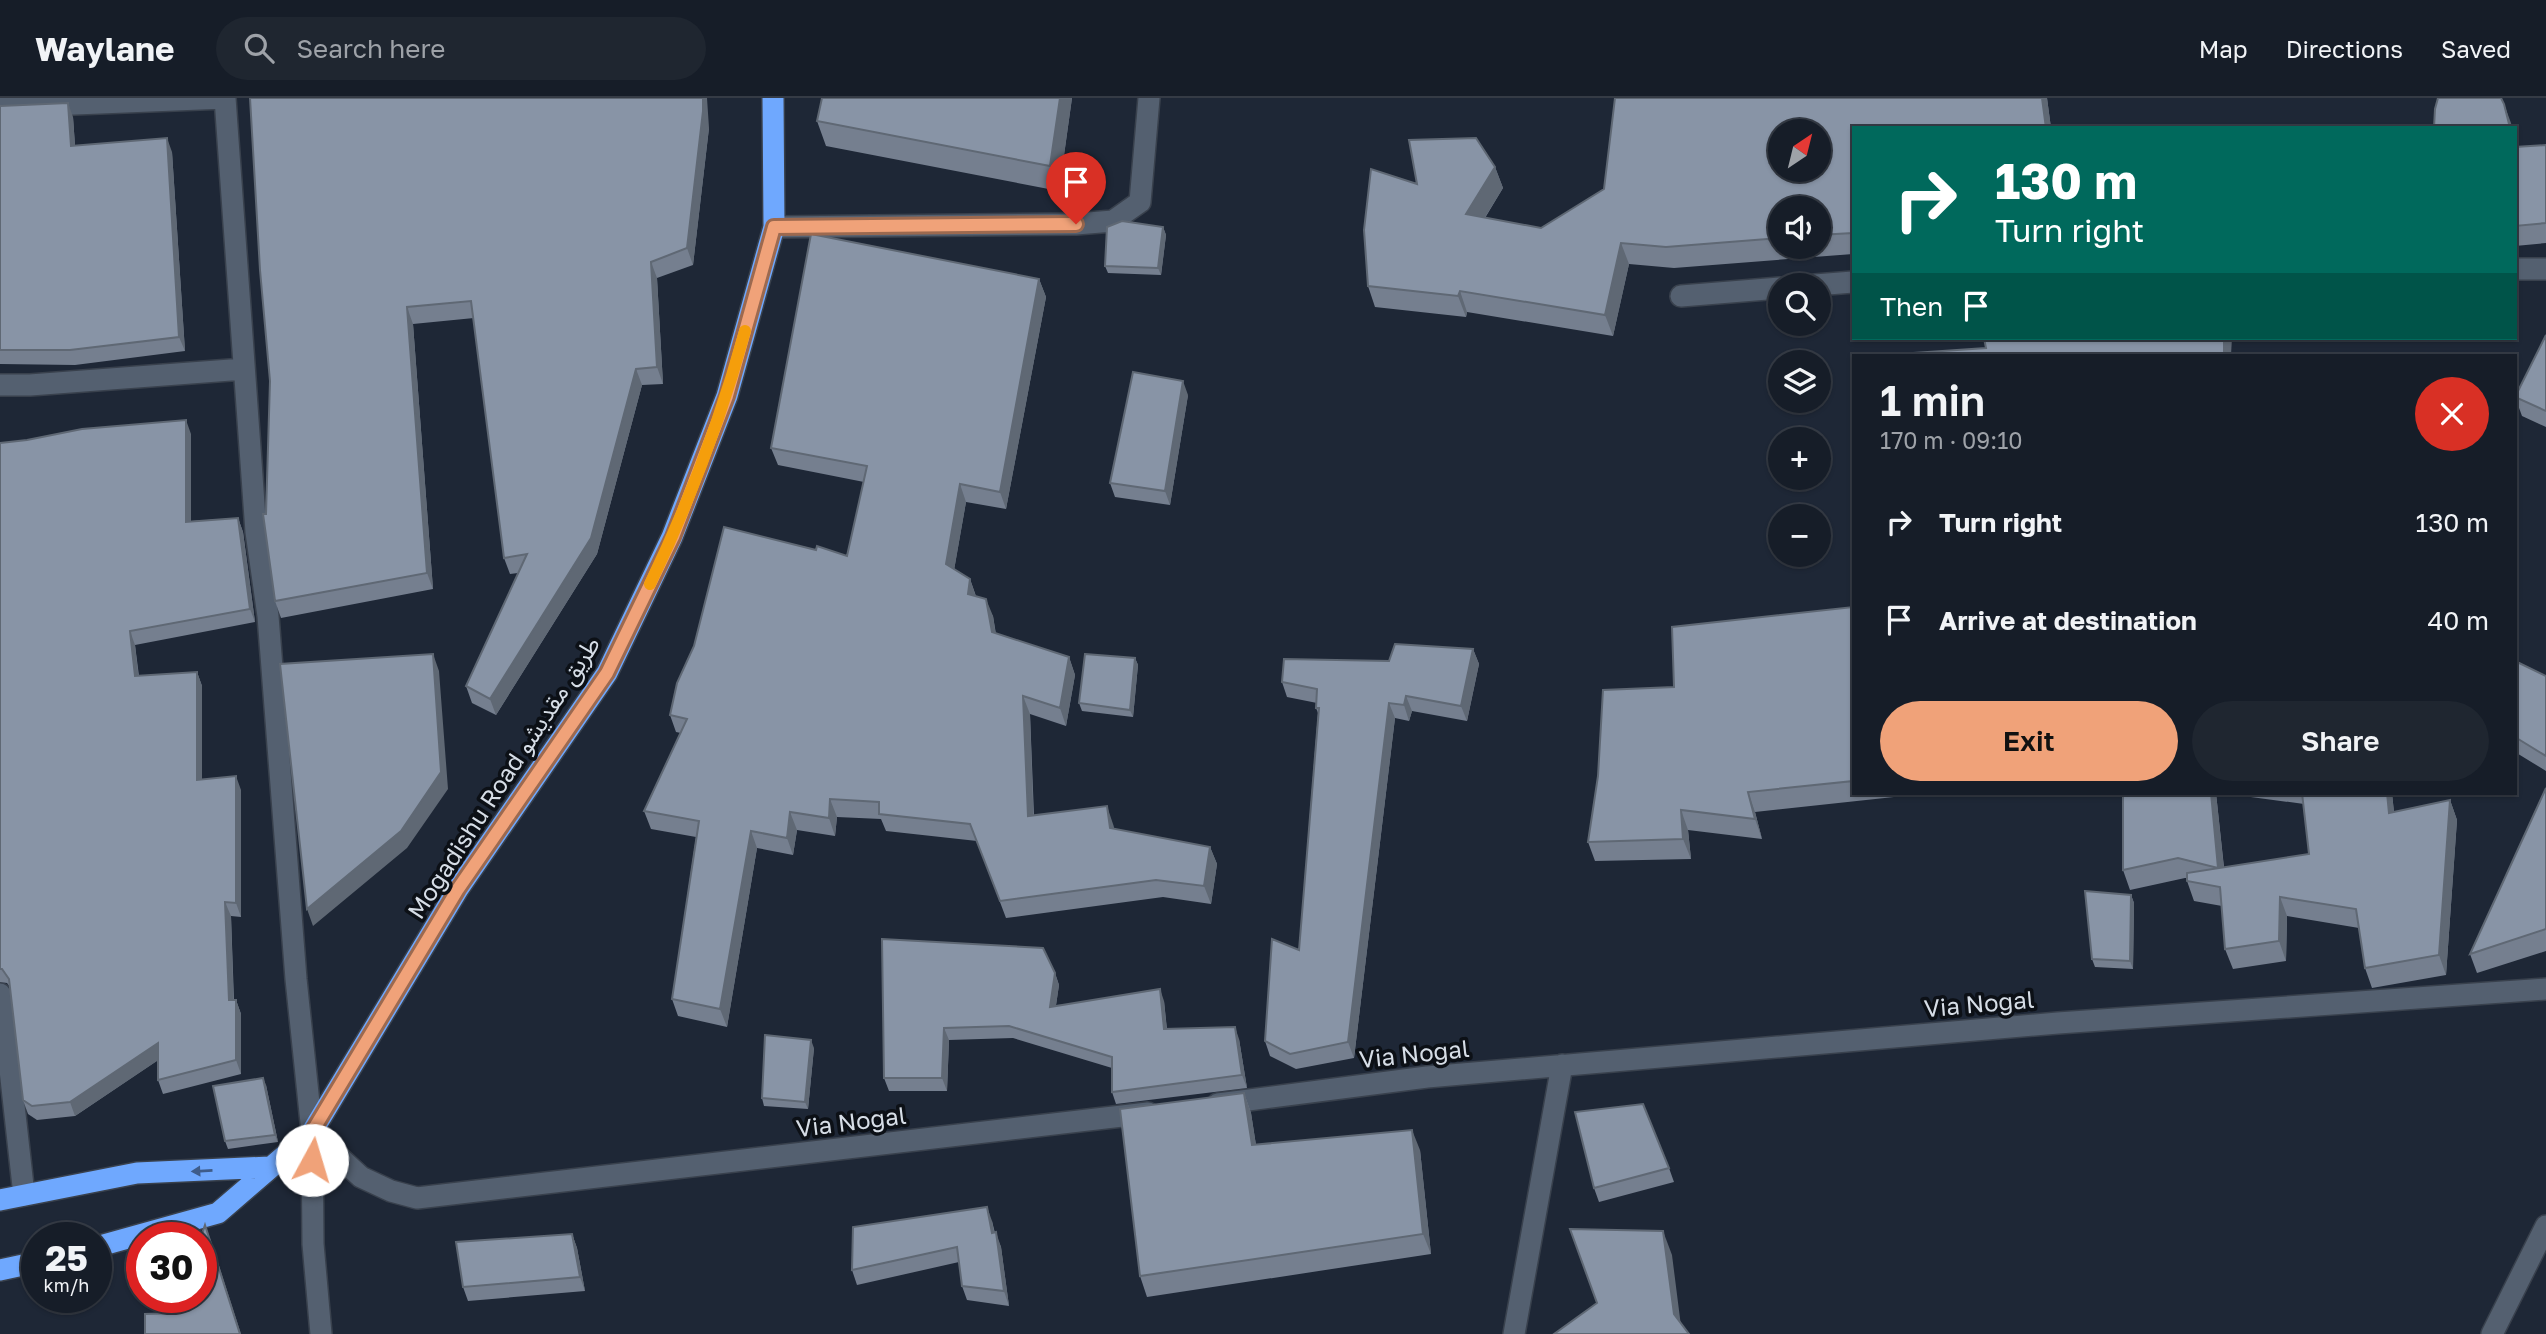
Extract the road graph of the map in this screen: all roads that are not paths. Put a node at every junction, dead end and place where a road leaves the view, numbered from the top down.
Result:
1 (774, 98) edge
2 (1149, 98) edge
3 (0, 107) edge
4 (774, 227) junction
5 (2517, 269) edge
6 (2546, 269) edge
7 (1852, 282) edge
8 (1831, 284) edge
9 (1768, 289) edge
10 (1682, 296) dead end
11 (244, 369) junction
12 (0, 385) edge
13 (2546, 989) edge
14 (0, 994) edge
15 (1562, 1065) junction
16 (1200, 1107) edge
17 (1165, 1111) edge
18 (312, 1132) junction
19 (270, 1167) junction
20 (24, 1195) junction
21 (0, 1200) edge
22 (2546, 1226) edge
23 (112, 1243) edge
24 (21, 1265) edge
25 (0, 1270) edge
26 (321, 1334) edge
27 (1514, 1334) edge
28 (2492, 1334) edge

1 - 4 highway, Mogadishu Road طريق مقديشو
2 - 4 street
3 - 11 street
4 - 18 highway, Mogadishu Road طريق مقديشو
5 - 6 street
7 - 8 street
9 - 10 street
11 - 12 street
11 - 18 street
13 - 15 street, Via Nogal
14 - 20 street
15 - 16 street, Via Nogal
15 - 27 street
17 - 18 street, Via Nogal
18 - 19 highway, Mogadishu Road طريق مقديشو
18 - 26 street
19 -> 20 highway
19 - 23 highway, Mogadishu Road طريق مقديشو
20 - 21 highway
22 - 28 street
24 - 25 highway

